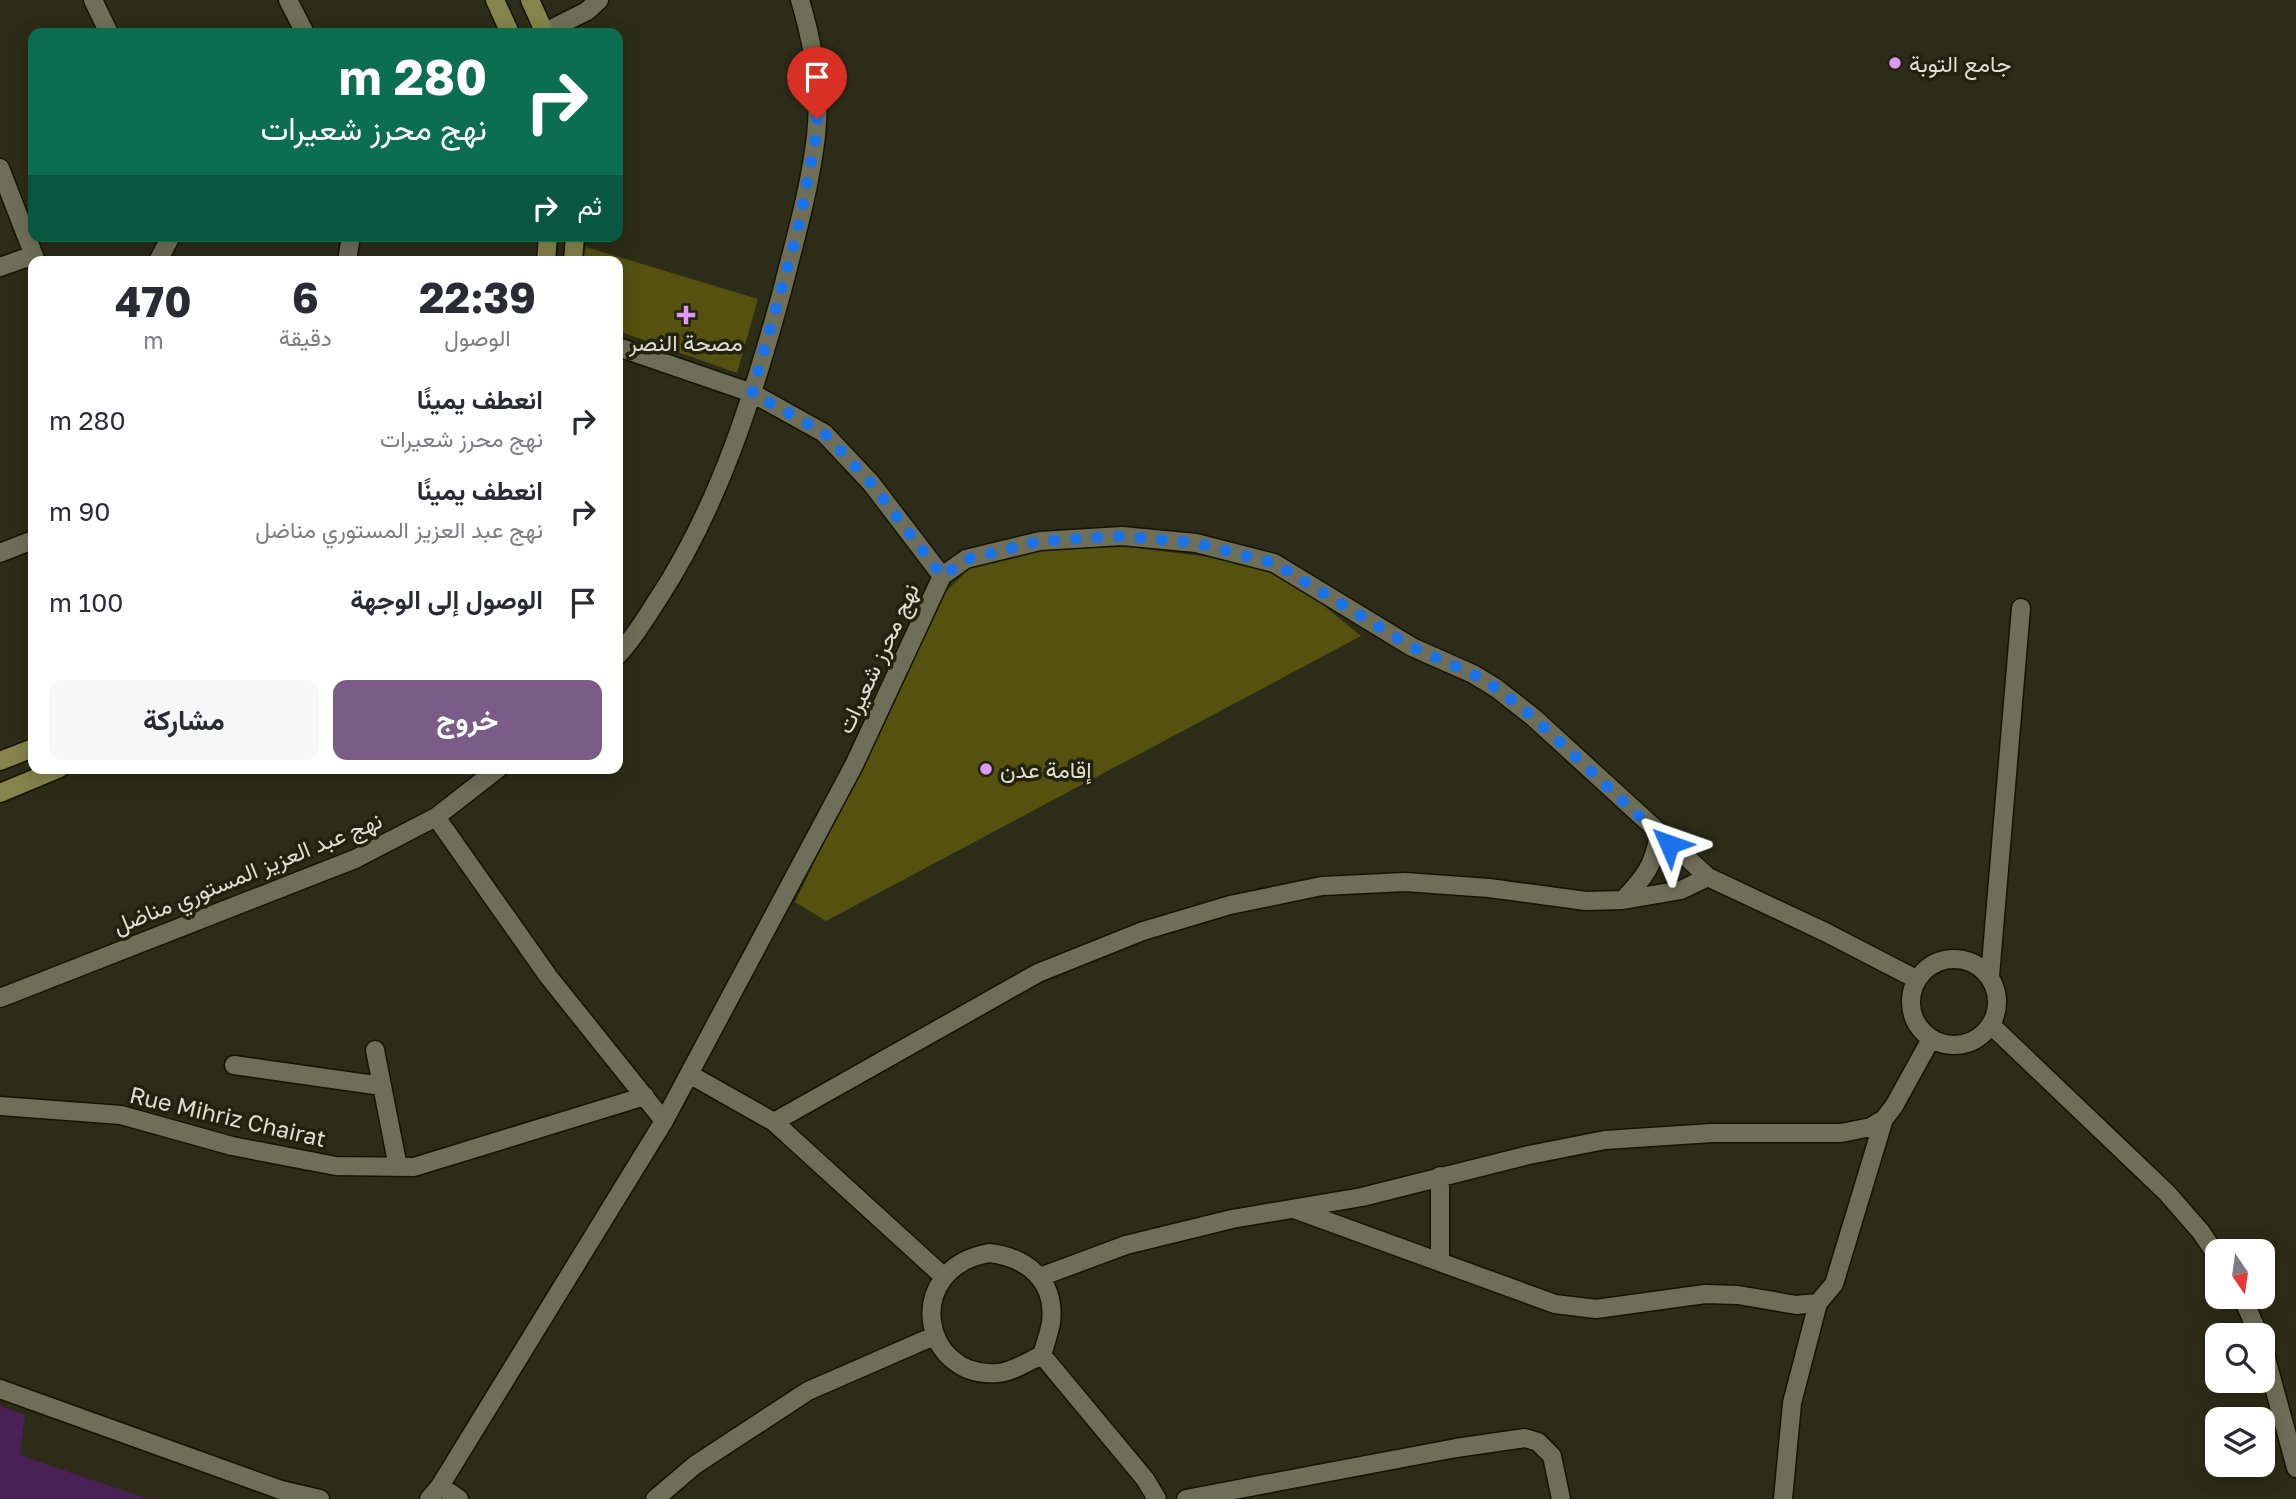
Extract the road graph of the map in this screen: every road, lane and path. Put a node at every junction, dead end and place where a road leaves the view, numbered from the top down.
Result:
1 (93, 0) edge
2 (288, 0) edge
3 (495, 0) edge
4 (530, 0) edge
5 (599, 0) edge
6 (800, 0) edge
7 (106, 28) edge
8 (302, 28) edge
9 (508, 28) edge
10 (543, 28) edge
11 (555, 28) edge
12 (0, 170) edge
13 (28, 240) edge
14 (28, 260) edge
15 (0, 267) edge
16 (623, 349) edge
17 (752, 393) junction
18 (28, 542) edge
19 (0, 553) edge
20 (942, 576) junction
21 (2021, 608) dead end
22 (623, 650) edge
23 (28, 750) edge
24 (0, 761) edge
25 (46, 774) edge
26 (491, 774) edge
27 (0, 793) edge
28 (436, 817) junction
29 (1659, 834) junction
30 (1708, 877) junction
31 (1623, 900) junction
32 (1990, 976) junction
33 (1916, 979) junction
34 (0, 998) edge
35 (1991, 1025) junction
36 (1931, 1039) junction
37 (375, 1050) dead end
38 (234, 1065) dead end
39 (689, 1074) junction
40 (382, 1086) junction
41 (645, 1096) junction
42 (0, 1106) edge
43 (1884, 1119) junction
44 (664, 1121) junction
45 (774, 1122) junction
46 (398, 1167) junction
47 (1440, 1176) junction
48 (1293, 1209) junction
49 (2206, 1239) edge
50 (1440, 1262) junction
51 (943, 1276) junction
52 (1040, 1277) junction
53 (1818, 1303) junction
54 (934, 1336) junction
55 (1042, 1355) junction
56 (0, 1390) edge
57 (2275, 1391) edge
58 (2296, 1468) edge
59 (435, 1492) edge
60 (320, 1499) edge
61 (459, 1499) edge
62 (655, 1499) edge
63 (1157, 1499) edge
64 (1186, 1499) edge
65 (1561, 1499) edge
66 (1783, 1499) edge

1 - 7 street
2 - 8 street
3 - 9 main road
4 - 10 main road
5 - 11 street
6 - 17 street
12 - 13 street
14 - 15 street
16 - 17 street, نهج محرز شعيرات
17 - 20 street, نهج محرز شعيرات
17 - 22 street
18 - 19 street
20 - 29 street
20 - 39 street, نهج محرز شعيرات
21 - 32 street
23 - 24 main road
25 - 27 main road
26 - 28 street, نهج عبد العزيز المستوري مناضل
28 - 34 street, نهج عبد العزيز المستوري مناضل
28 - 41 street
29 - 30 street
29 - 31 street
30 - 31 street
30 - 33 street
31 - 45 street
32 - 33 street
32 - 35 street
33 - 36 street
35 - 36 street
35 - 49 street
36 - 43 street
37 - 40 street
38 - 40 street
39 - 44 street, نهج محرز شعيرات
39 - 45 street
40 - 46 street
41 - 44 street
41 - 46 street, Rue Mihriz Chairat
42 - 46 street, Rue Mihriz Chairat
43 - 47 street
43 - 53 street
44 - 59 street, نهج محرز شعيرات
45 - 51 street
47 - 48 street
47 - 50 street
48 - 50 street
48 - 52 street
50 - 53 street
51 - 52 street
51 - 54 street
52 - 55 street
53 - 66 street
54 - 55 street
54 - 62 street
55 - 63 street
56 - 60 street
57 - 58 street
59 - 61 street
64 - 65 street

